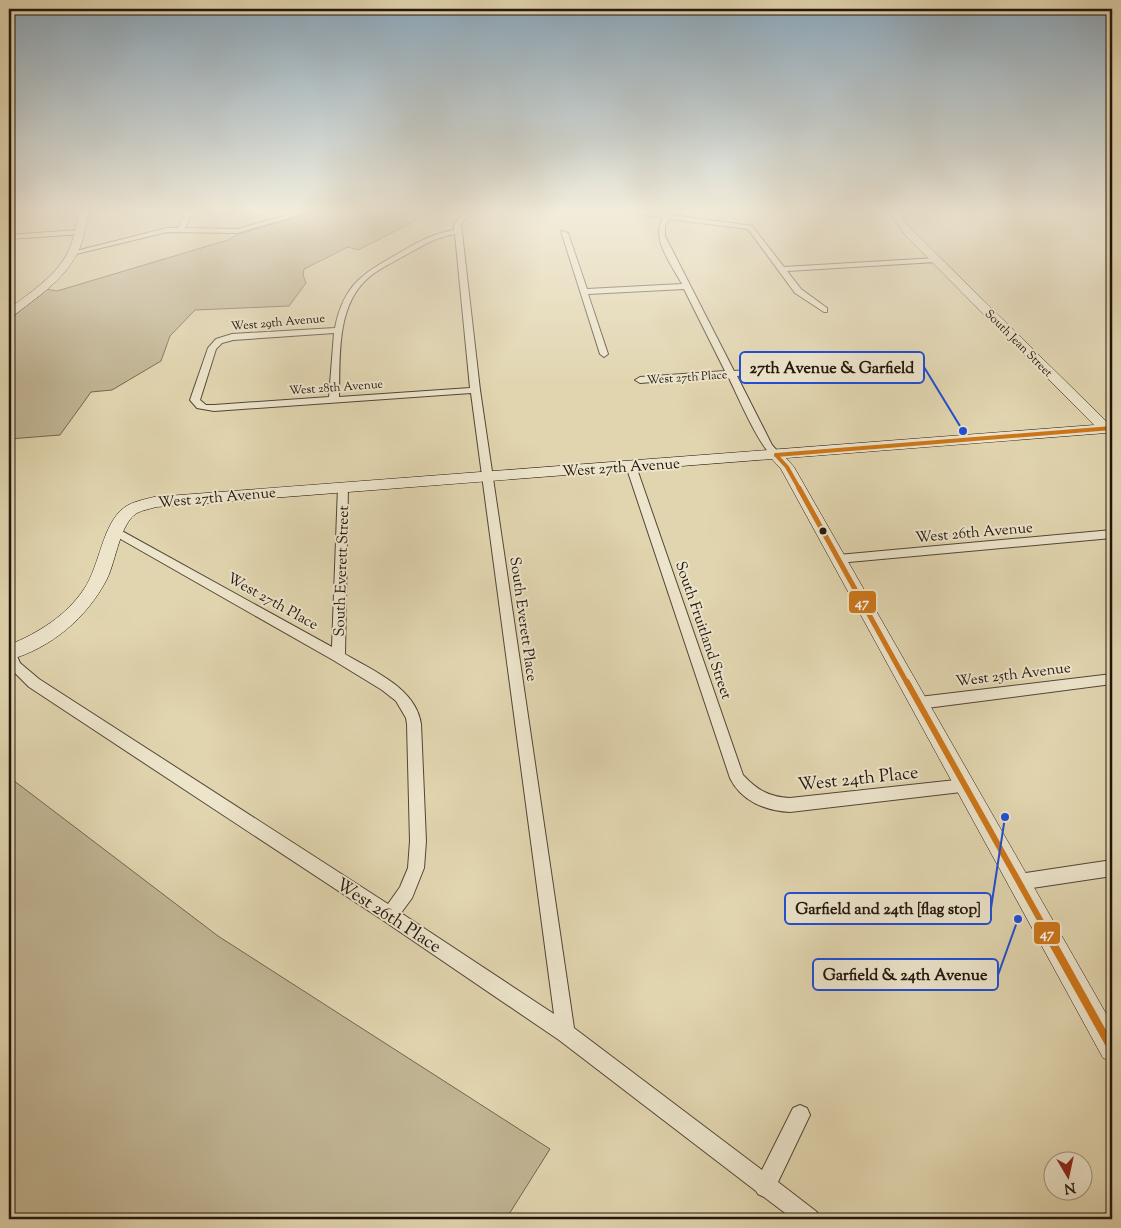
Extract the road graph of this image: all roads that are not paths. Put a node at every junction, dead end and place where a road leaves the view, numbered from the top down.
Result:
1 (60, 269) edge
2 (377, 269) edge
3 (461, 269) edge
4 (576, 269) edge
5 (678, 269) edge
6 (782, 269) edge
7 (946, 269) edge
8 (687, 286) junction
9 (583, 292) junction
10 (824, 310) dead end
11 (9, 314) edge
12 (338, 330) junction
13 (604, 354) dead end
14 (794, 369) dead end
15 (730, 374) junction
16 (640, 380) dead end
17 (475, 390) junction
18 (334, 399) junction
19 (199, 405) joint
20 (1109, 429) edge
21 (776, 455) junction
22 (631, 466) junction
23 (487, 477) junction
24 (343, 487) junction
25 (116, 533) junction
26 (1112, 534) edge
27 (838, 560) junction
28 (9, 653) edge
29 (338, 656) junction
30 (1112, 678) edge
31 (919, 703) junction
32 (965, 786) junction
33 (757, 798) joint
34 (1112, 868) edge
35 (1019, 882) junction
36 (390, 915) junction
37 (566, 1033) junction
38 (1112, 1049) edge
39 (800, 1115) dead end
40 (766, 1187) junction
41 (810, 1219) edge

1 - 11 street
2 - 12 street
3 - 17 street, South Everett Place
4 - 9 street
5 - 8 street
6 - 10 street
7 - 20 street, South Jean Street
8 - 9 street
8 - 15 street
9 - 13 street
12 - 18 street
12 - 19 street, West 29th Avenue
14 - 15 street, West 27th Place
15 - 16 street, West 27th Place
15 - 21 street
17 - 18 street, West 28th Avenue
17 - 23 street, South Everett Place
18 - 19 street, West 28th Avenue
20 - 21 street, West 27th Avenue
21 - 22 street, West 27th Avenue
21 - 27 street
22 - 23 street, West 27th Avenue
22 - 33 street, South Fruitland Street
23 - 24 street, West 27th Avenue
23 - 37 street, South Everett Place
24 - 25 street, West 27th Avenue
24 - 29 street, South Everett Street
25 - 28 street
25 - 29 street, West 27th Place
26 - 27 street, West 26th Avenue
27 - 31 street
28 - 36 street, West 26th Place
29 - 36 street, West 27th Place
30 - 31 street, West 25th Avenue
31 - 32 street
32 - 33 street, West 24th Place
32 - 35 street
34 - 35 street
35 - 38 street
36 - 37 street, West 26th Place
37 - 40 street, West 26th Place
39 - 40 street
40 - 41 street, West 26th Place

